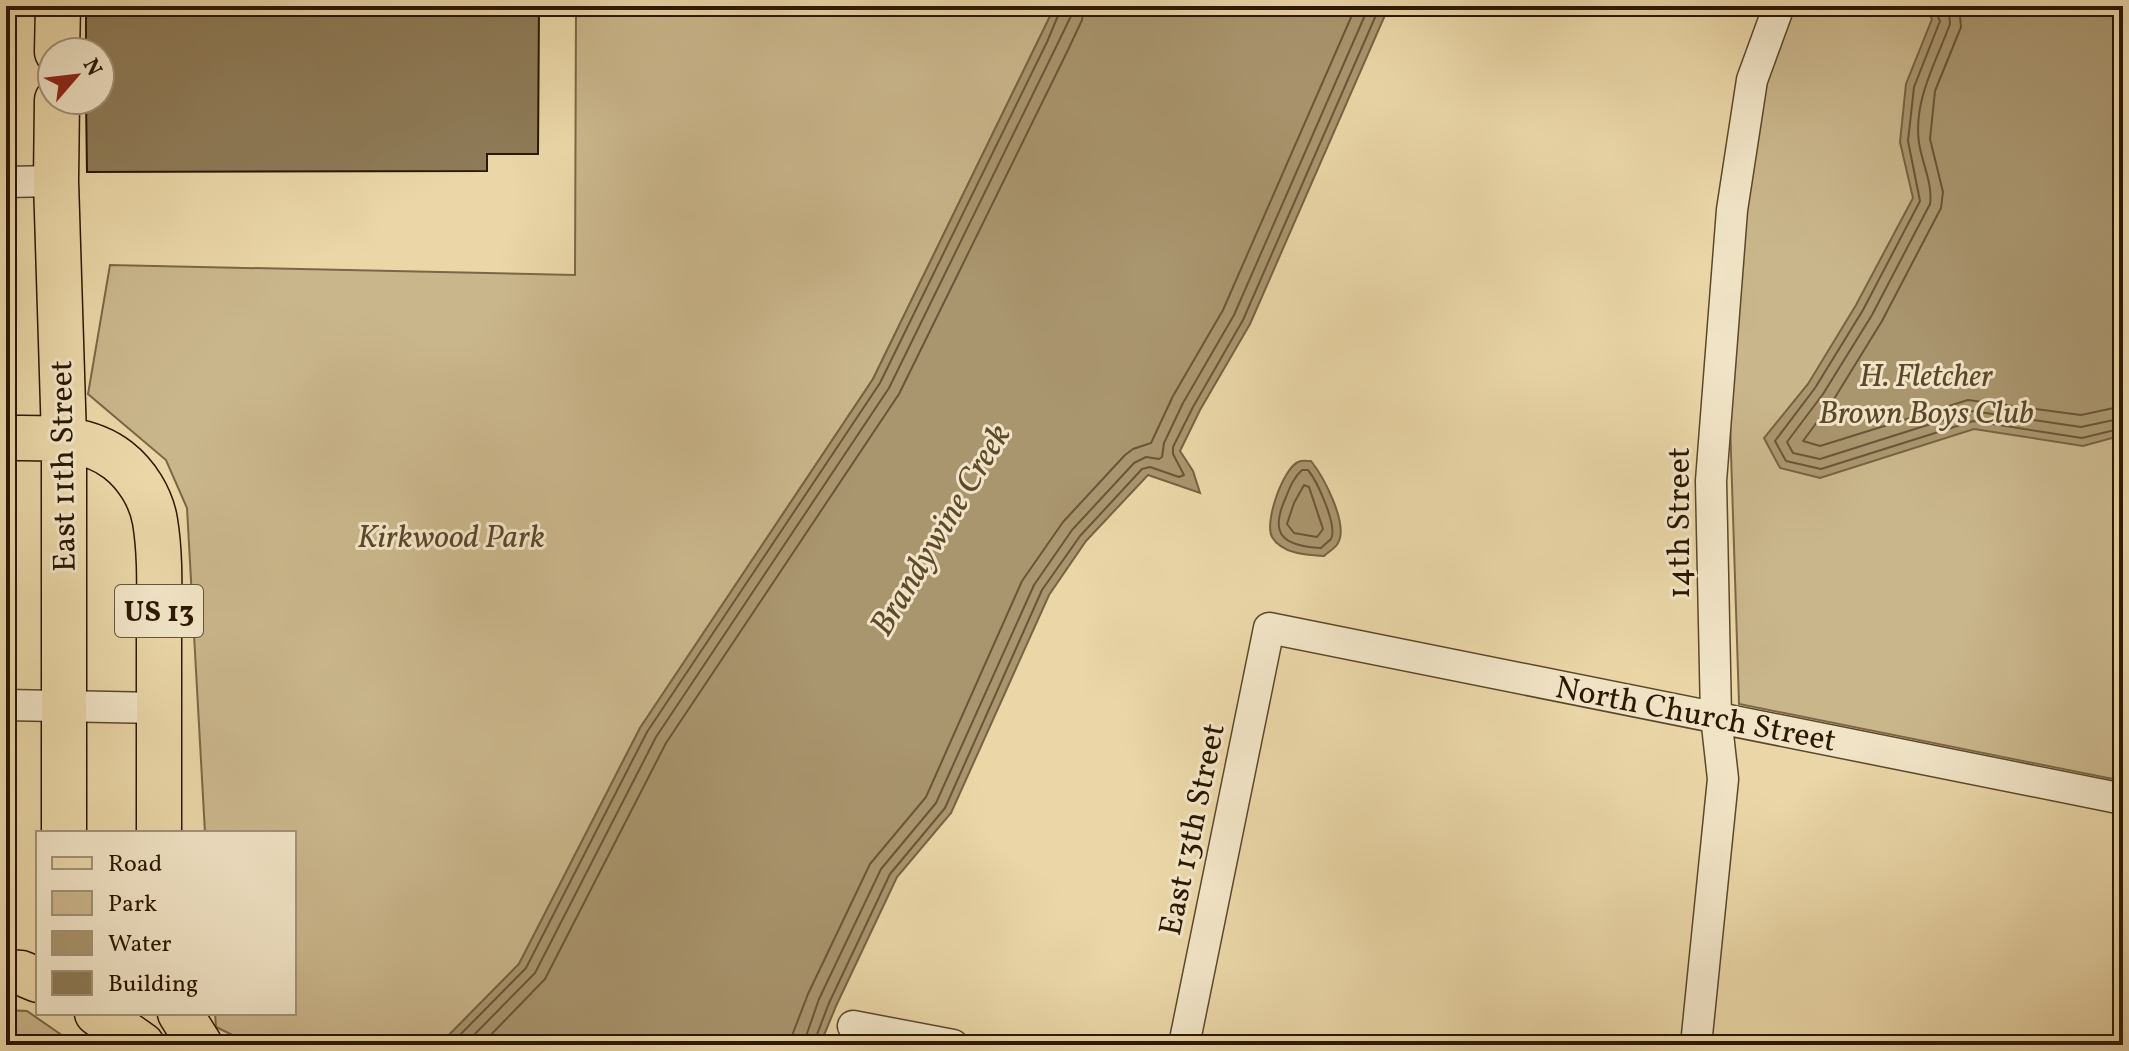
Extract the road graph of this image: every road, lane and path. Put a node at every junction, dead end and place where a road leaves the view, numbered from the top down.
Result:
1 (58, 6) edge
2 (1779, 6) edge
3 (57, 36) edge
4 (57, 116) edge
5 (56, 181) junction
6 (6, 182) edge
7 (6, 438) edge
8 (64, 438) junction
9 (1269, 628) joint
10 (6, 705) edge
11 (64, 705) junction
12 (159, 708) junction
13 (1716, 716) junction
14 (2123, 799) edge
15 (64, 831) edge
16 (159, 831) edge
17 (6, 972) edge
18 (36, 979) edge
19 (100, 1015) edge
20 (181, 1015) edge
21 (853, 1026) dead end
22 (142, 1045) edge
23 (200, 1045) edge
24 (953, 1045) edge
25 (1184, 1045) edge
26 (1696, 1045) edge

1 - 3 main road
2 - 13 street, 14th Street
4 - 5 main road, East 11th Street
5 - 6 street
5 - 8 main road, East 11th Street
7 - 8 main road, US 13
8 - 11 main road, East 11th Street
8 - 12 main road, US 13
9 - 13 street, North Church Street
9 - 25 street, East 13th Street
10 - 11 street
11 - 12 street
11 - 15 main road, East 11th Street
12 - 16 main road, US 13
13 - 14 street, North Church Street
13 - 26 street, 14th Street
17 - 18 main road
19 - 22 main road
20 - 23 main road
21 - 24 street

